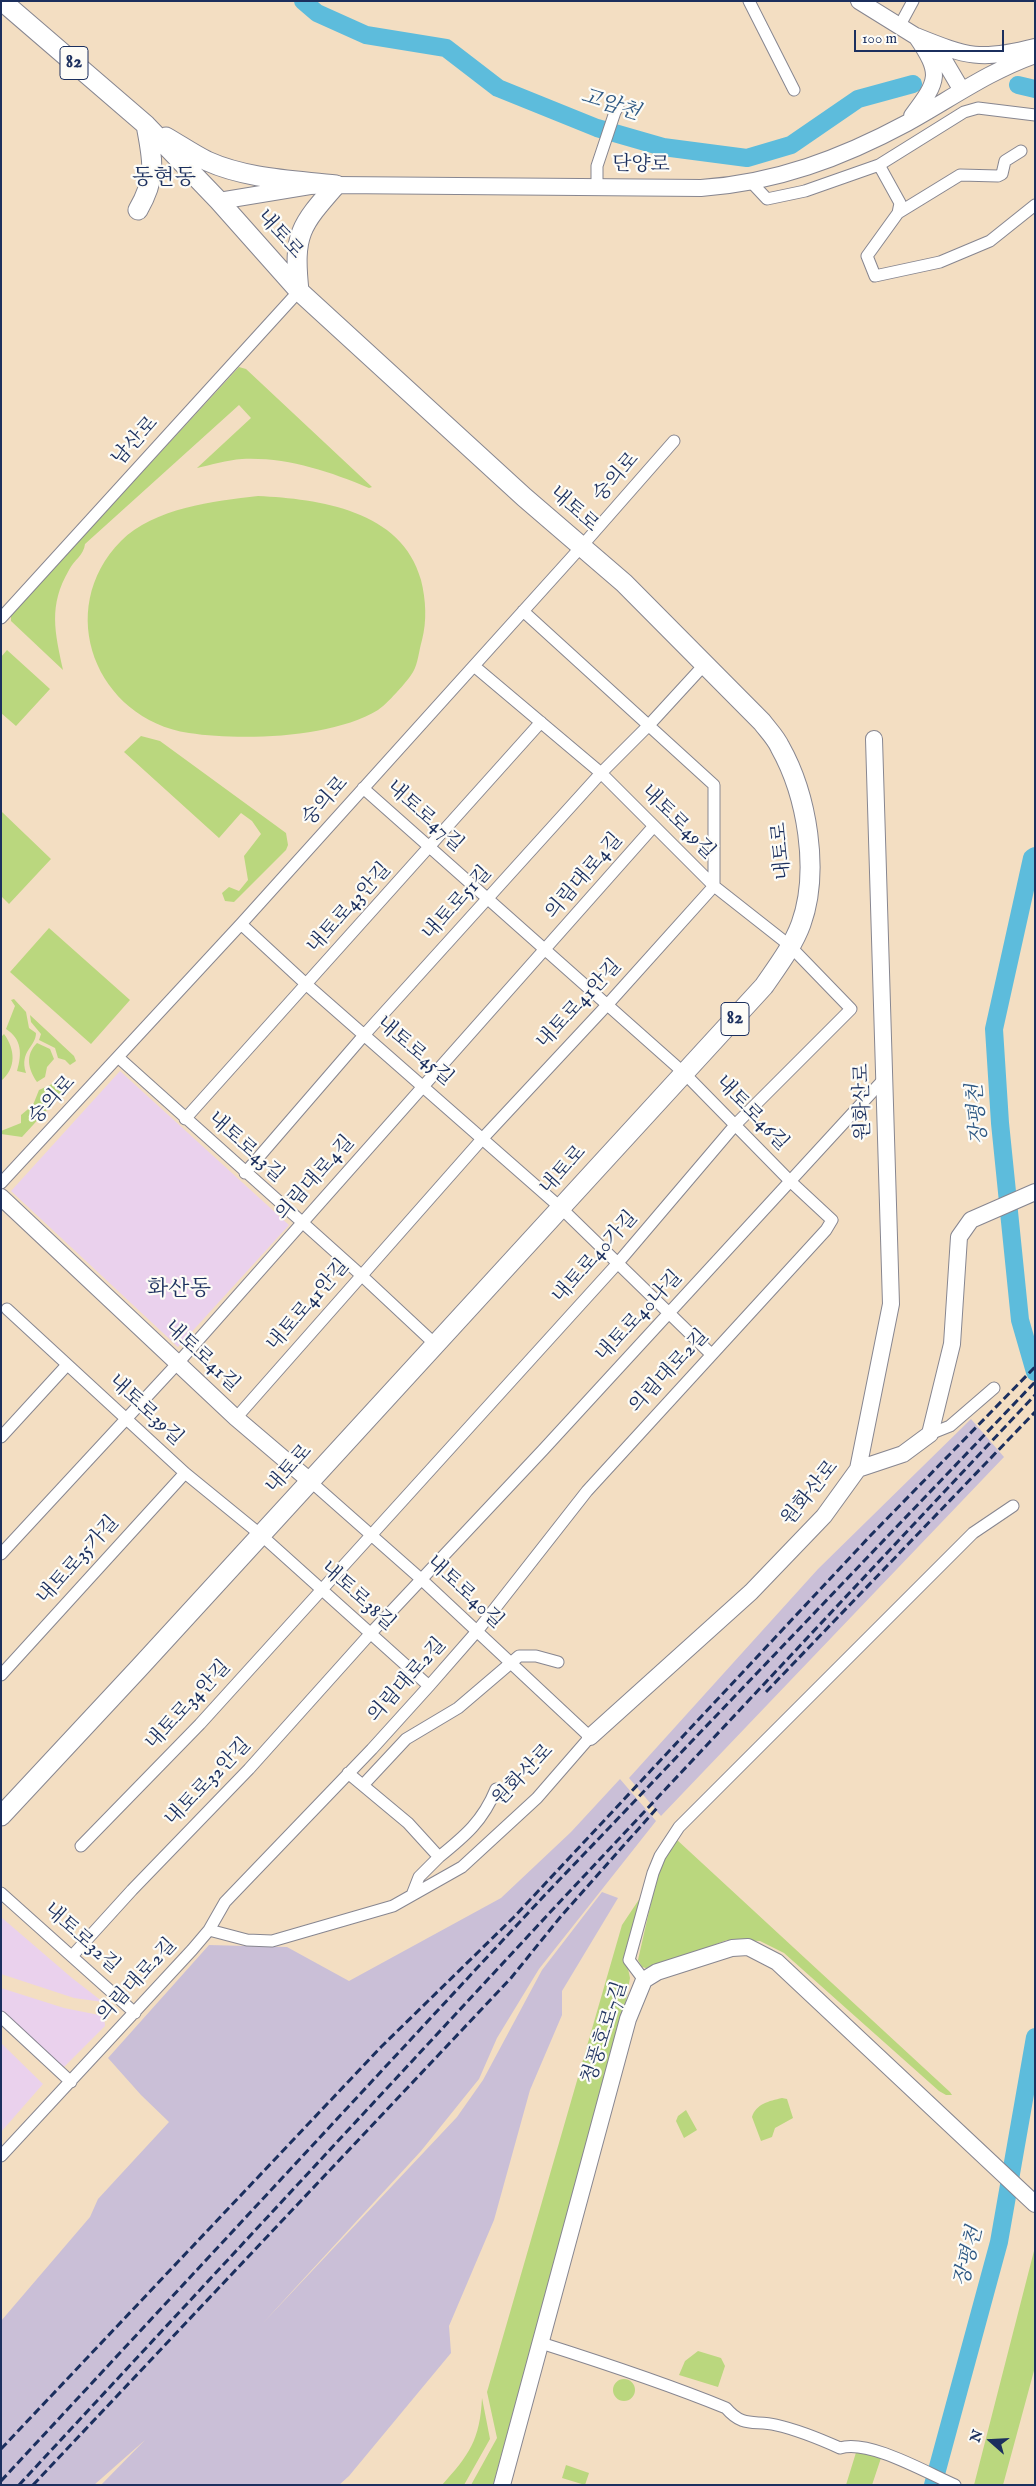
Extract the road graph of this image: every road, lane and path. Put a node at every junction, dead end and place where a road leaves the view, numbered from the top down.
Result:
1 (2, 1) edge
2 (749, 1) edge
3 (859, 1) edge
4 (913, 1) edge
5 (900, 25) junction
6 (916, 36) junction
7 (1035, 47) edge
8 (1035, 55) edge
9 (961, 89) junction
10 (794, 90) dead end
11 (616, 109) dead end
12 (964, 112) junction
13 (1035, 115) edge
14 (907, 122) junction
15 (146, 125) junction
16 (1022, 151) dead end
17 (879, 165) junction
18 (752, 183) junction
19 (336, 185) junction
20 (597, 187) junction
21 (219, 202) junction
22 (1035, 205) edge
23 (138, 210) dead end
24 (898, 213) junction
25 (299, 291) junction
26 (674, 441) dead end
27 (581, 547) junction
28 (523, 611) junction
29 (1, 618) edge
30 (705, 664) junction
31 (474, 666) junction
32 (541, 722) junction
33 (649, 725) junction
34 (874, 739) dead end
35 (601, 773) junction
36 (363, 788) junction
37 (654, 826) junction
38 (430, 847) junction
39 (714, 886) junction
40 (487, 900) junction
41 (241, 924) junction
42 (789, 945) junction
43 (546, 950) junction
44 (307, 985) junction
45 (608, 1004) junction
46 (851, 1009) joint
47 (365, 1034) junction
48 (119, 1058) junction
49 (684, 1073) junction
50 (885, 1078) junction
51 (425, 1086) junction
52 (185, 1118) junction
53 (736, 1124) junction
54 (483, 1138) junction
55 (245, 1173) junction
56 (790, 1181) junction
57 (1, 1183) edge
58 (1035, 1192) edge
59 (1, 1198) edge
60 (561, 1208) junction
61 (832, 1220) joint
62 (302, 1222) junction
63 (617, 1264) junction
64 (361, 1275) junction
65 (7, 1309) dead end
66 (669, 1313) junction
67 (436, 1345) junction
68 (712, 1354) junction
69 (177, 1364) junction
70 (67, 1365) junction
71 (994, 1388) dead end
72 (236, 1418) junction
73 (126, 1419) junction
74 (930, 1434) junction
75 (1, 1436) edge
76 (858, 1469) junction
77 (185, 1473) junction
78 (310, 1481) junction
79 (1013, 1506) dead end
80 (370, 1534) junction
81 (261, 1536) junction
82 (1, 1554) edge
83 (421, 1578) junction
84 (321, 1589) junction
85 (478, 1630) junction
86 (370, 1634) junction
87 (511, 1662) junction
88 (558, 1662) dead end
89 (1, 1675) edge
90 (429, 1686) junction
91 (590, 1737) junction
92 (348, 1773) junction
93 (364, 1784) junction
94 (496, 1790) dead end
95 (1, 1816) edge
96 (81, 1846) dead end
97 (439, 1857) junction
98 (1, 1893) edge
99 (412, 1895) junction
100 (209, 1930) junction
101 (72, 1956) junction
102 (644, 1980) junction
103 (135, 2013) junction
104 (1, 2017) edge
105 (71, 2082) junction
106 (1, 2156) edge
107 (1035, 2204) edge
108 (541, 2343) junction
109 (502, 2485) edge
110 (955, 2485) edge

1 - 15 main road, 내토로 / 82
2 - 10 street
3 - 5 street
4 - 5 street
5 - 6 street
6 - 7 street
6 - 9 street
6 - 14 street
8 - 9 street, 단양로
9 - 12 street
9 - 14 street, 단양로
11 - 20 street
12 - 13 street
12 - 17 street
14 - 18 street, 단양로
15 - 19 main road
15 - 21 main road, 내토로 / 82
15 - 23 main road
16 - 24 street
17 - 18 street
17 - 24 street
18 - 20 street, 단양로
19 - 20 street, 단양로
19 - 21 street, 단양로
19 - 25 main road
21 - 25 main road, 내토로 / 82
22 - 24 street
25 - 27 main road, 내토로 / 82
25 - 29 street, 남산로
26 - 27 street, 숭의로
27 - 28 street, 숭의로
27 - 30 main road, 내토로 / 82
28 - 31 street, 숭의로
28 - 33 street
30 - 33 street, 내토로51길
30 - 42 main road, 내토로 / 82
31 - 32 street, 내토로49길
31 - 36 street, 숭의로
32 - 35 street, 내토로49길
32 - 38 street, 내토로43안길
33 - 35 street, 내토로51길
33 - 39 street
34 - 50 street, 원화산로
35 - 37 street, 내토로49길
35 - 40 street, 내토로51길
36 - 38 street, 내토로47길
36 - 41 street, 숭의로
37 - 39 street, 내토로49길
37 - 43 street, 의림대로4길
38 - 40 street, 내토로47길
38 - 44 street, 내토로43안길
39 - 42 street, 내토로49길
39 - 45 street, 내토로41안길
40 - 43 street, 내토로47길
40 - 47 street, 내토로51길
41 - 44 street, 내토로45길
41 - 48 street, 숭의로
42 - 46 street, 내토로49길
42 - 49 main road, 내토로 / 82
43 - 45 street, 내토로47길
43 - 51 street, 의림대로4길
44 - 47 street, 내토로45길
44 - 52 street, 내토로43안길
45 - 49 street, 내토로47길
45 - 54 street, 내토로41안길
46 - 53 street, 내토로40가길
47 - 51 street, 내토로45길
47 - 55 street, 내토로51길
48 - 52 street, 내토로43길
48 - 57 street, 숭의로
49 - 53 street, 내토로46길
49 - 60 main road, 내토로 / 82
50 - 56 street, 내토로40나길
50 - 76 street, 원화산로
51 - 54 street, 내토로45길
51 - 62 street, 의림대로4길
52 - 55 street, 내토로43길
53 - 56 street, 내토로46길
53 - 63 street, 내토로40가길
54 - 60 street, 내토로45길
54 - 64 street, 내토로41안길
55 - 62 street, 내토로43길
56 - 61 street, 내토로46길
56 - 66 street, 내토로40나길
58 - 74 street
59 - 69 street, 내토로41길
60 - 63 street, 내토로45길
60 - 67 main road, 내토로 / 82
61 - 68 street, 의림대로2길
62 - 64 street, 내토로43길
62 - 69 street, 의림대로4길
63 - 66 street, 내토로45길
63 - 80 street, 내토로40가길
64 - 67 street, 내토로43길
64 - 72 street, 내토로41안길
65 - 70 street, 내토로39길
66 - 68 street, 내토로45길
66 - 83 street, 내토로40나길
67 - 78 main road, 내토로 / 82
68 - 85 street, 의림대로2길
69 - 72 street, 내토로41길
69 - 73 street, 의림대로4길
70 - 73 street, 내토로39길
70 - 75 street
71 - 74 street
72 - 78 street, 내토로41길
73 - 77 street, 내토로39길
73 - 82 street, 의림대로4길
74 - 76 street
76 - 91 street, 원화산로
77 - 81 street, 내토로39길
77 - 89 street, 내토로35가길
78 - 80 street, 내토로40길
78 - 81 main road, 내토로 / 82
79 - 102 street
80 - 83 street, 내토로40길
80 - 84 street, 내토로40가길
81 - 84 street, 내토로38길
81 - 95 main road, 내토로 / 82
83 - 85 street, 내토로40길
83 - 86 street, 내토로40나길
84 - 86 street, 내토로38길
84 - 96 street, 내토로34안길
85 - 87 street, 내토로40길
85 - 90 street, 의림대로2길
86 - 90 street, 내토로38길
86 - 101 street, 내토로32안길
87 - 88 street
87 - 91 street, 내토로40길
87 - 93 street
90 - 92 street, 의림대로2길
91 - 99 street, 원화산로
92 - 93 street
92 - 100 street, 의림대로2길
93 - 97 street
94 - 97 street
97 - 99 street
98 - 101 street, 내토로32길
99 - 100 street, 원화산로
100 - 103 street, 의림대로2길
101 - 103 street, 내토로32길
102 - 107 street, 청풍호로7길
102 - 108 street, 청풍호로7길
103 - 105 street, 의림대로2길
104 - 105 street
105 - 106 street, 의림대로2길
108 - 109 street, 청풍호로7길
108 - 110 street

